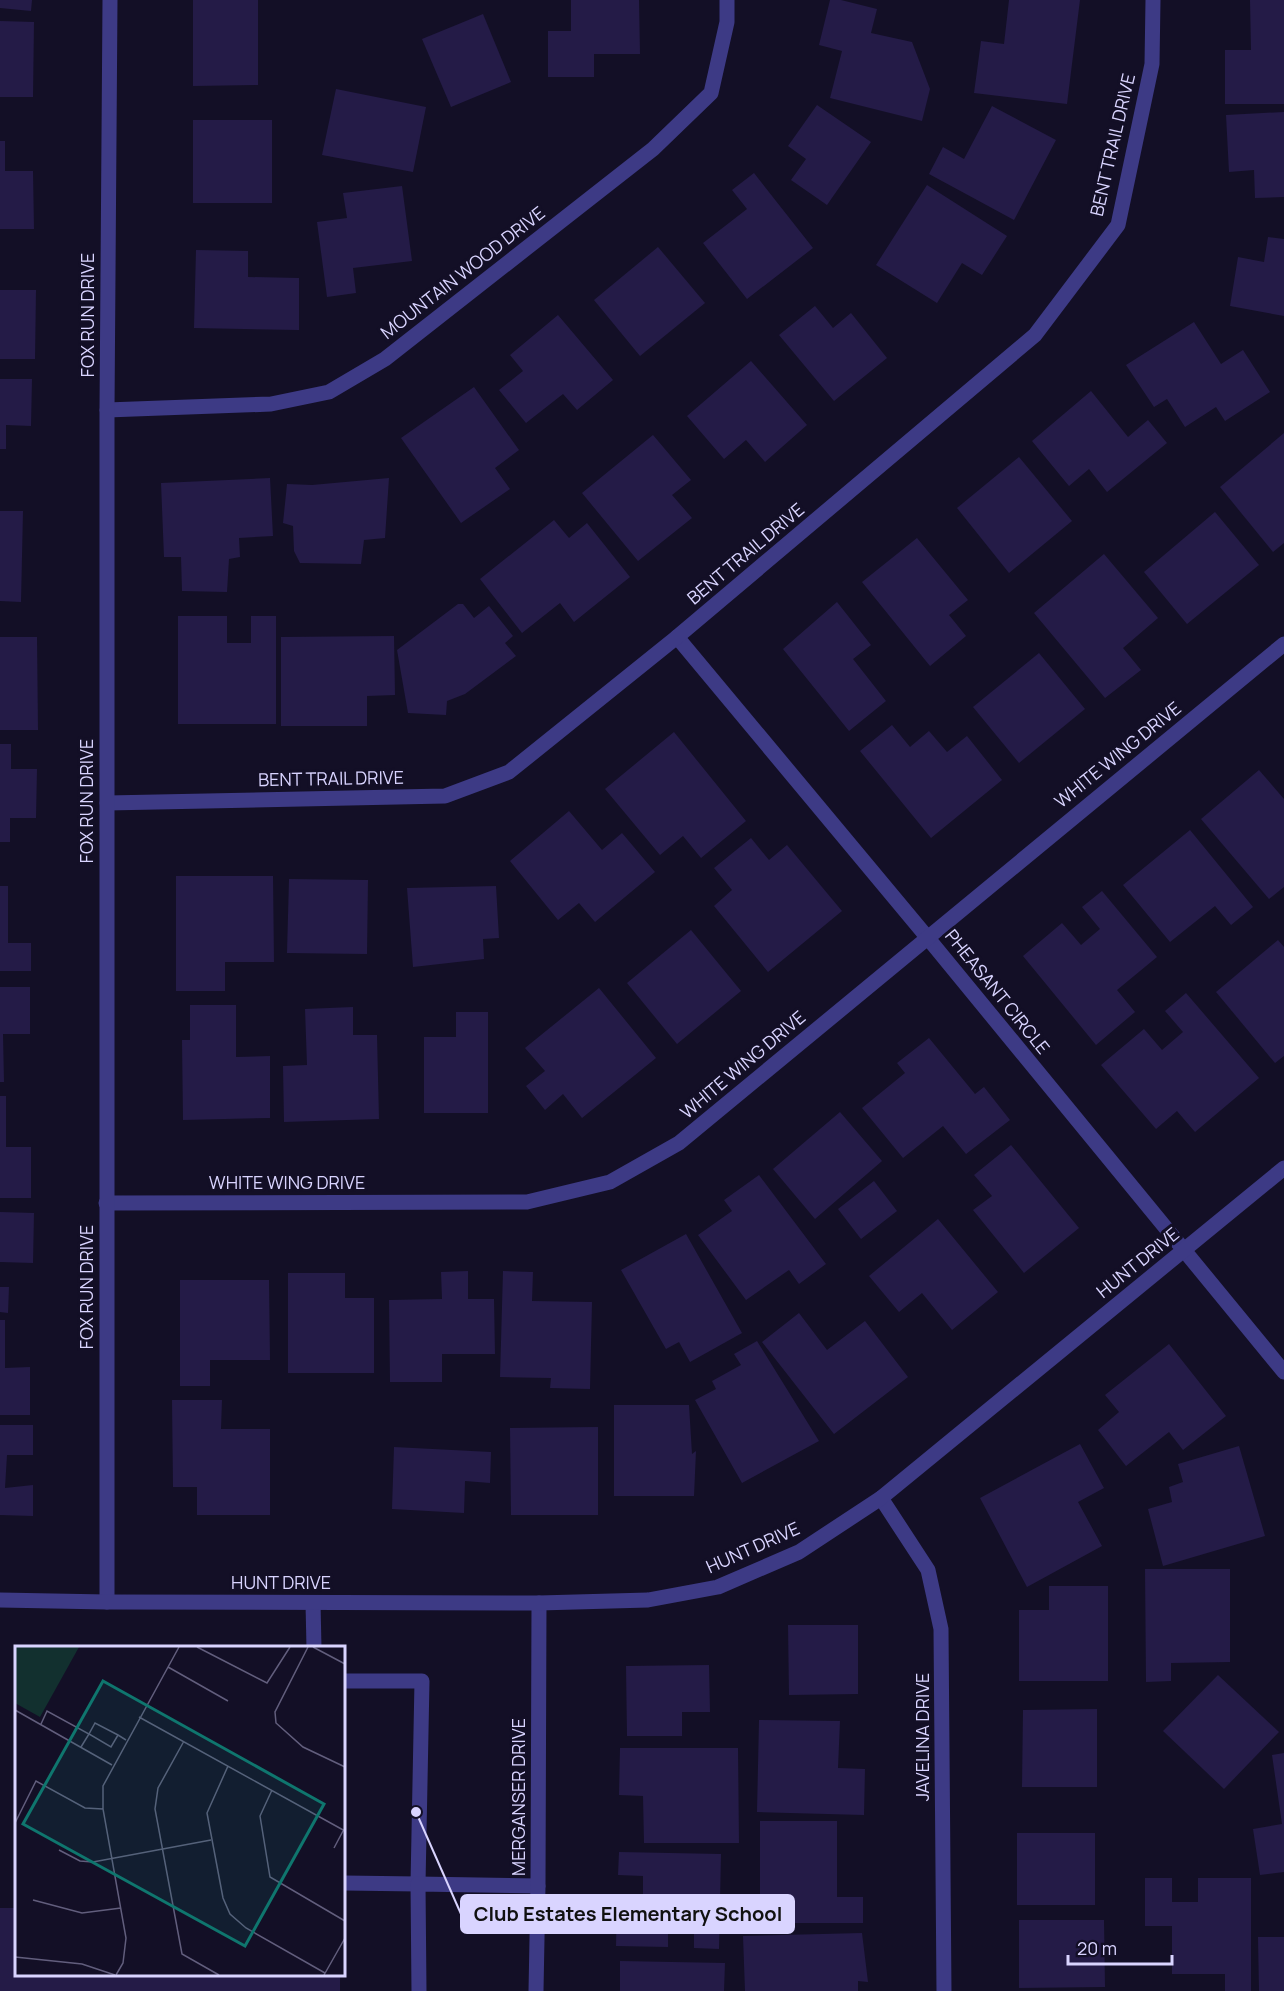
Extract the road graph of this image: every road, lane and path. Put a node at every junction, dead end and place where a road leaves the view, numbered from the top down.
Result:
1 (110, 0) edge
2 (727, 0) edge
3 (1153, 0) edge
4 (107, 410) junction
5 (677, 637) junction
6 (1284, 644) edge
7 (107, 803) junction
8 (927, 937) junction
9 (1284, 1168) edge
10 (106, 1203) junction
11 (1184, 1251) junction
12 (1284, 1372) edge
13 (880, 1498) junction
14 (0, 1600) edge
15 (107, 1602) junction
16 (313, 1603) junction
17 (539, 1603) junction
18 (314, 1646) edge
19 (345, 1681) edge
20 (345, 1883) edge
21 (418, 1884) junction
22 (538, 1887) junction
23 (419, 1991) edge
24 (536, 1991) edge
25 (944, 1991) edge

1 - 4 street, FOX RUN DRIVE
2 - 4 street, MOUNTAIN WOOD DRIVE
3 - 5 street, BENT TRAIL DRIVE
4 - 7 street, FOX RUN DRIVE
5 - 7 street, BENT TRAIL DRIVE
5 - 8 street, PHEASANT CIRCLE
6 - 8 street, WHITE WING DRIVE
7 - 10 street, FOX RUN DRIVE
8 - 10 street, WHITE WING DRIVE
8 - 11 street, PHEASANT CIRCLE
9 - 11 street, HUNT DRIVE
10 - 15 street, FOX RUN DRIVE
11 - 12 street, PHEASANT CIRCLE
11 - 13 street, HUNT DRIVE
13 - 17 street, HUNT DRIVE
13 - 25 street, JAVELINA DRIVE
14 - 15 street, HUNT DRIVE
15 - 16 street, HUNT DRIVE
16 - 17 street, HUNT DRIVE
16 - 18 street
17 - 22 street, MERGANSER DRIVE
19 - 21 street
20 - 21 street
21 - 22 street
21 - 23 street
22 - 24 street, MERGANSER DRIVE

